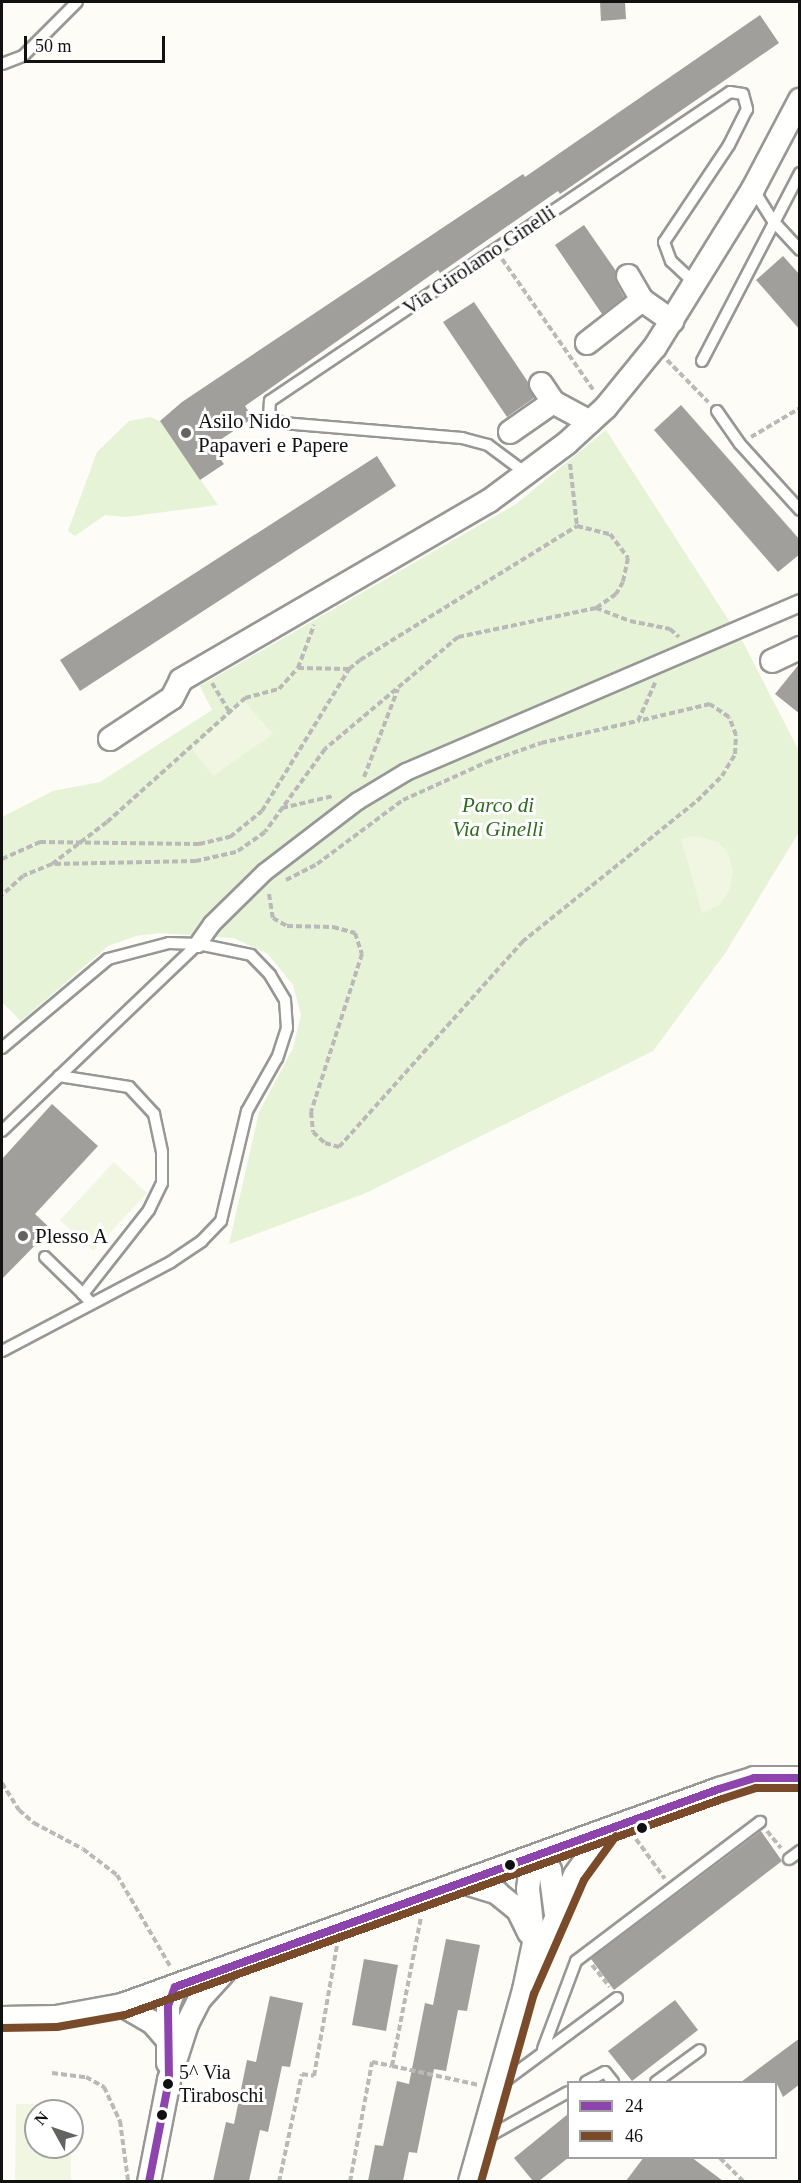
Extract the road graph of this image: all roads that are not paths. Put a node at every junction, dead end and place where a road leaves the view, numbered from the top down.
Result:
1 (77, 2) edge
2 (2, 64) edge
3 (800, 100) edge
4 (800, 173) edge
5 (753, 189) junction
6 (774, 222) junction
7 (800, 250) edge
8 (628, 276) dead end
9 (695, 283) junction
10 (642, 300) junction
11 (672, 321) junction
12 (587, 343) dead end
13 (702, 361) dead end
14 (717, 411) road end
15 (598, 414) junction
16 (510, 432) dead end
17 (529, 475) junction
18 (800, 510) edge
19 (800, 603) edge
20 (800, 648) edge
21 (772, 661) dead end
22 (110, 739) dead end
23 (198, 944) junction
24 (2, 1048) edge
25 (59, 1076) junction
26 (2, 1131) edge
27 (45, 1257) dead end
28 (83, 1294) junction
29 (92, 1303) junction
30 (2, 1351) edge
31 (800, 1778) edge
32 (760, 1822) road end
33 (616, 1827) junction
34 (800, 1851) edge
35 (532, 1857) junction
36 (789, 1858) road end
37 (462, 1882) junction
38 (556, 1922) junction
39 (534, 1943) junction
40 (225, 1971) junction
41 (175, 1987) junction
42 (524, 1990) junction
43 (617, 1998) road end
44 (122, 2005) junction
45 (2, 2018) edge
46 (187, 2024) junction
47 (167, 2039) junction
48 (543, 2049) junction
49 (700, 2050) dead end
50 (169, 2079) junction
51 (588, 2081) edge
52 (612, 2081) edge
53 (657, 2081) edge
54 (494, 2089) junction
55 (567, 2093) edge
56 (481, 2140) junction
57 (149, 2181) edge
58 (470, 2181) edge

1 - 2 lane
3 - 5 street
4 - 6 lane
5 - 6 lane
5 - 9 street
6 - 7 lane
6 - 13 lane
8 - 10 street
9 - 11 street
9 - 17 lane, Via Girolamo Ginelli
10 - 11 street
10 - 12 street
11 - 15 street
14 - 18 lane
15 - 16 street
15 - 17 street
17 - 22 street
19 - 23 street
20 - 21 street
23 - 24 lane
23 - 25 lane
23 - 29 lane
25 - 26 lane
25 - 28 lane
27 - 28 lane
28 - 29 lane
29 - 30 lane
31 - 33 street
32 - 48 lane
33 - 35 street
33 - 38 street
34 - 36 lane
35 - 37 street
35 - 38 street
35 - 39 street
37 - 39 street
37 - 40 street
38 - 42 street
39 - 42 street
40 - 41 street
40 - 46 street
41 - 44 street
41 - 46 street
41 - 47 street
42 - 54 street
43 - 48 lane
44 - 45 street
44 - 47 street
46 - 50 street
47 - 50 street
48 - 54 lane
49 - 53 lane
50 - 57 street
51 - 52 lane
54 - 56 street
55 - 56 lane
56 - 58 street

